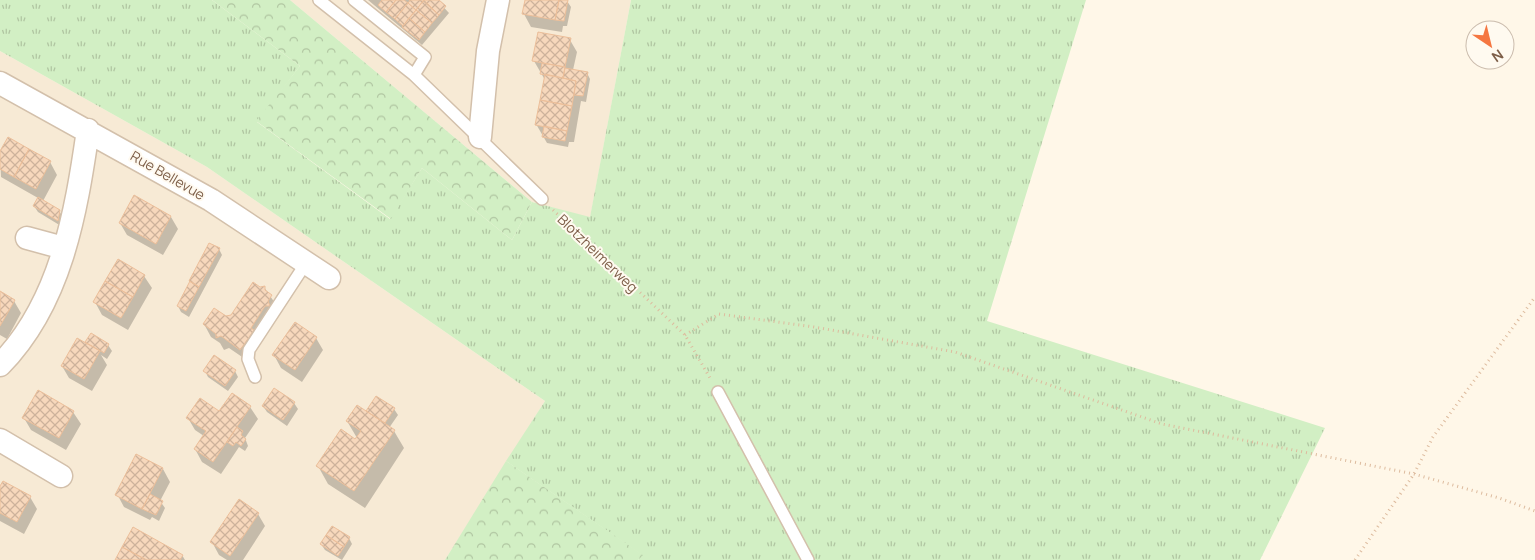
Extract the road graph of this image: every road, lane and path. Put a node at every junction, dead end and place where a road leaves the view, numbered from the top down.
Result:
1 (319, 0) edge
2 (354, 0) edge
3 (498, 0) edge
4 (414, 75) junction
5 (0, 83) edge
6 (88, 130) junction
7 (480, 138) junction
8 (542, 200) joint
9 (26, 238) dead end
10 (64, 248) junction
11 (306, 263) junction
12 (329, 278) dead end
13 (1535, 296) edge
14 (686, 336) junction
15 (0, 365) edge
16 (255, 378) dead end
17 (718, 392) joint
18 (0, 440) edge
19 (1414, 474) junction
20 (61, 476) dead end
21 (1535, 511) edge
22 (808, 560) edge
23 (1355, 560) edge

1 - 4 lane
2 - 4 lane
3 - 7 street
4 - 7 lane
5 - 6 street, Rue Bellevue
6 - 10 street
6 - 11 street, Rue Bellevue
7 - 8 lane
8 - 14 path, Blotzheimerweg
9 - 10 street
10 - 15 street
11 - 12 street, Rue Bellevue
11 - 16 lane
13 - 19 path
14 - 17 path, Blotzheimerweg
14 - 19 path
17 - 22 lane
18 - 20 street
19 - 21 path
19 - 23 path

